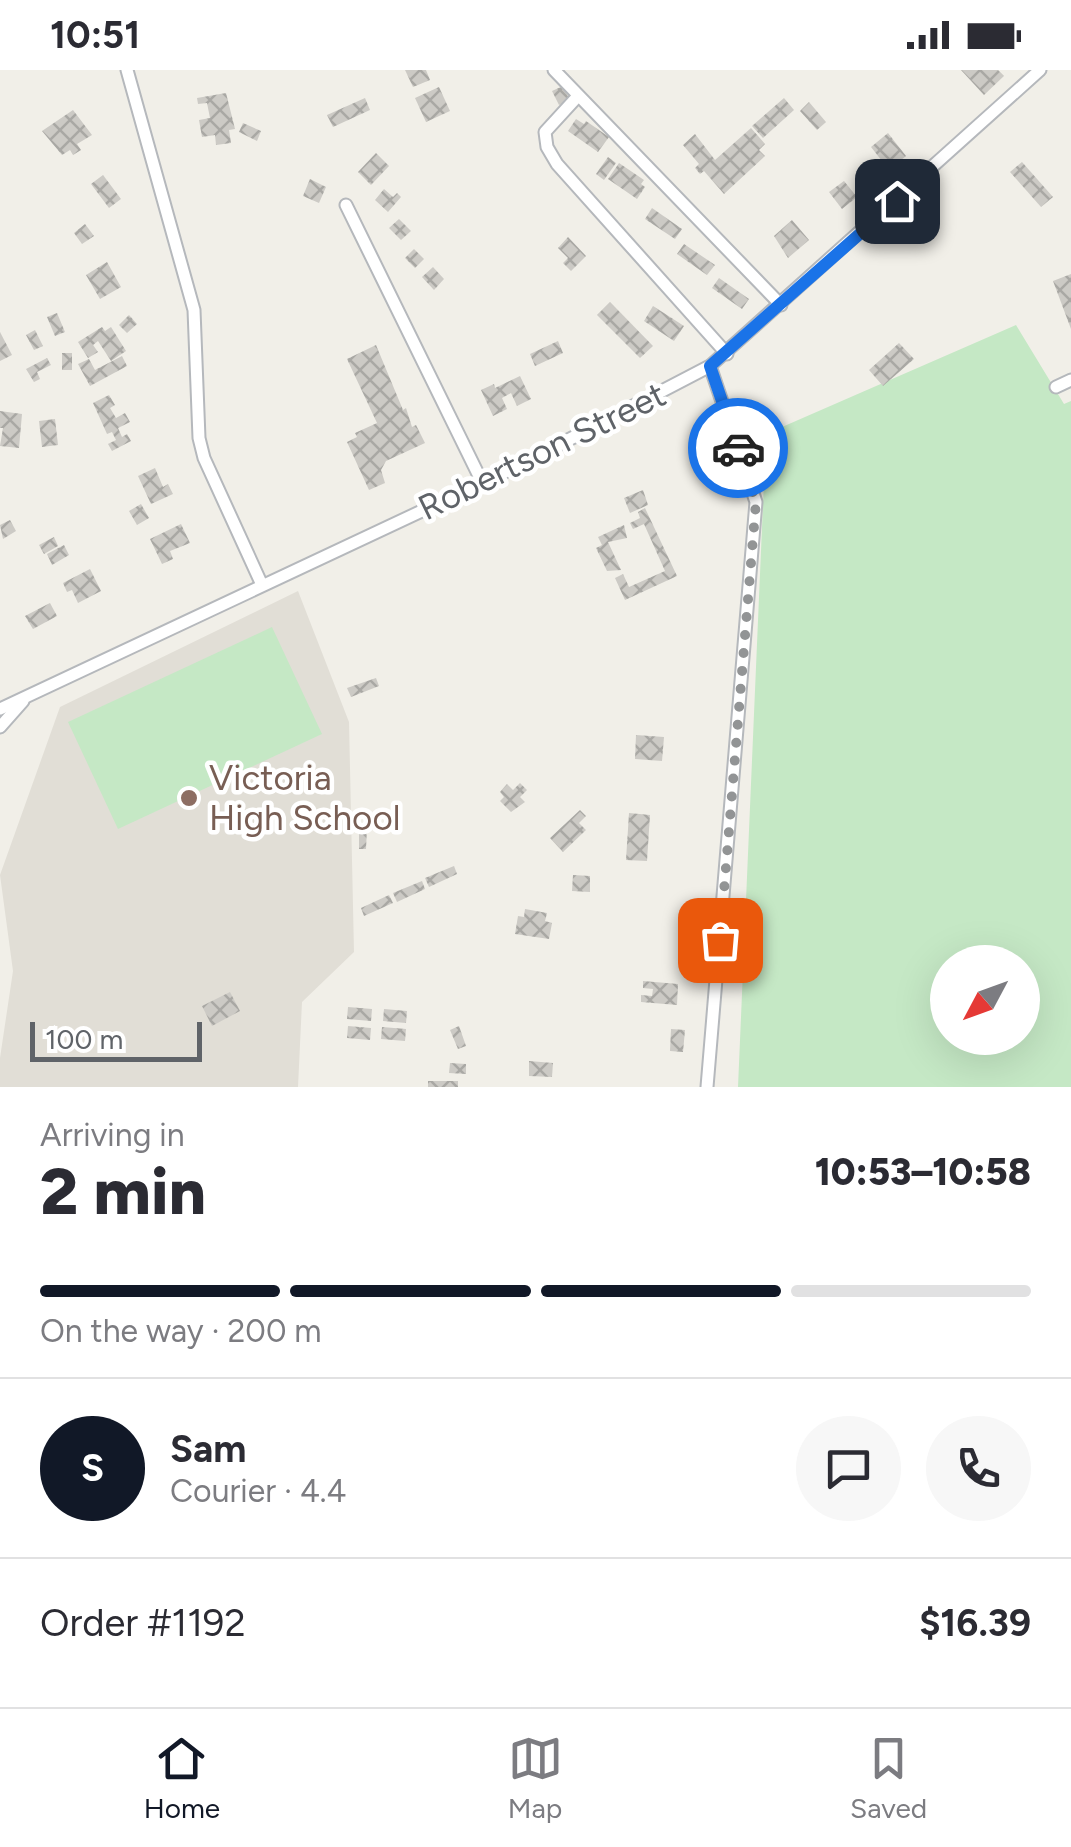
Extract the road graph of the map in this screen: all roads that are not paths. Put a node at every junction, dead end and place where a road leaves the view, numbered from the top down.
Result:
1 (127, 70) edge
2 (554, 70) edge
3 (1040, 70) edge
4 (578, 96) junction
5 (346, 206) dead end
6 (780, 305) junction
7 (727, 354) junction
8 (710, 366) junction
9 (1071, 380) edge
10 (1056, 387) dead end
11 (482, 482) junction
12 (262, 585) junction
13 (26, 698) junction
14 (0, 709) edge
15 (0, 727) edge
16 (707, 1087) edge

1 - 12 street
2 - 4 street
3 - 6 street, Robertson Street
4 - 6 street
4 - 7 street
5 - 11 street
6 - 7 street, Robertson Street
7 - 8 street, Robertson Street
8 - 11 street, Robertson Street
8 - 16 street
9 - 10 street
11 - 12 street, Robertson Street
12 - 13 street, Robertson Street
13 - 14 street, Robertson Street
13 - 15 street, Robertson Street

